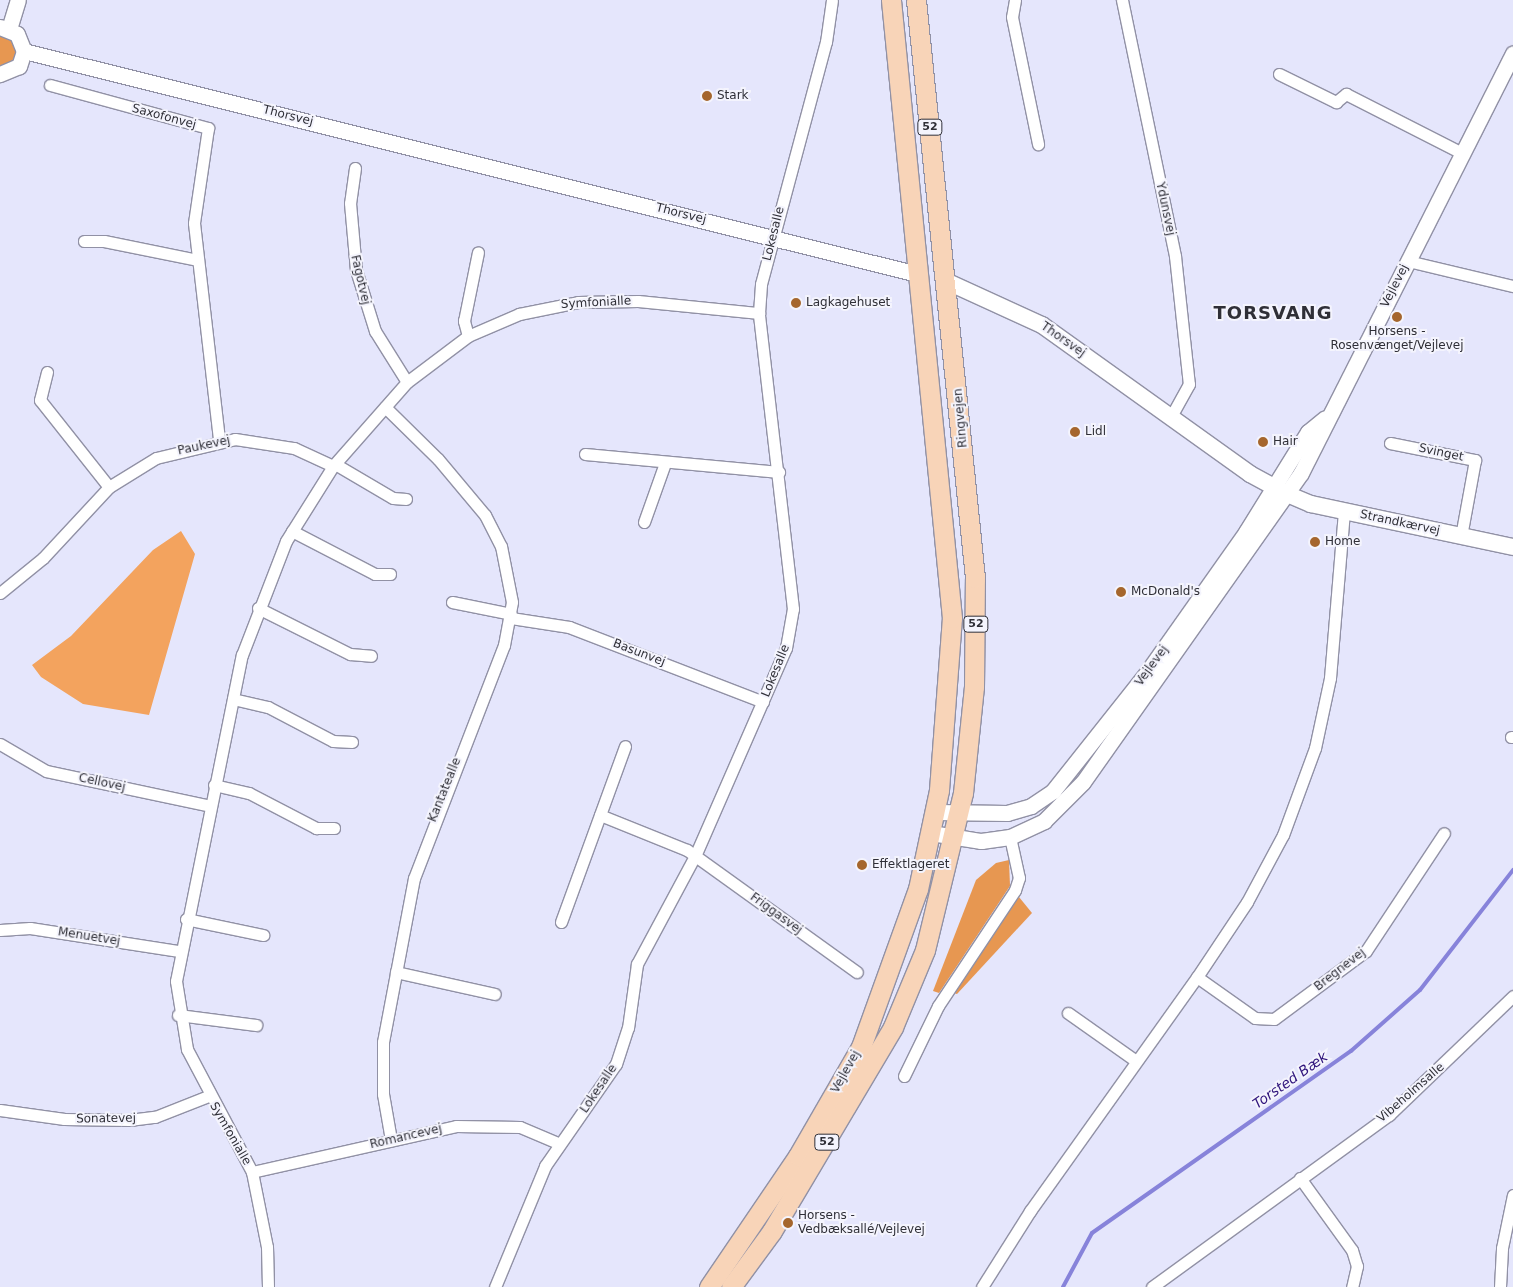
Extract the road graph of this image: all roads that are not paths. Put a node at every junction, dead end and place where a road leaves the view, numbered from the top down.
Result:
1 (18, 0) edge
2 (832, 0) edge
3 (891, 0) edge
4 (916, 0) edge
5 (1015, 0) edge
6 (1122, 0) edge
7 (4, 28) edge
8 (24, 51) junction
9 (1512, 57) edge
10 (0, 74) edge
11 (1280, 74) dead end
12 (50, 85) dead end
13 (1038, 144) dead end
14 (1462, 153) junction
15 (355, 168) dead end
16 (772, 238) junction
17 (84, 241) dead end
18 (478, 252) dead end
19 (197, 260) junction
20 (1408, 261) junction
21 (918, 274) junction
22 (948, 282) junction
23 (1513, 286) edge
24 (759, 313) junction
25 (468, 336) junction
26 (46, 372) dead end
27 (407, 382) junction
28 (385, 407) junction
29 (1171, 416) junction
30 (219, 440) junction
31 (1390, 443) dead end
32 (585, 454) dead end
33 (665, 463) junction
34 (334, 465) junction
35 (779, 472) junction
36 (109, 487) junction
37 (1281, 491) junction
38 (406, 499) dead end
39 (1344, 511) junction
40 (644, 522) dead end
41 (292, 531) junction
42 (1461, 536) junction
43 (1513, 547) edge
44 (390, 574) dead end
45 (0, 593) edge
46 (452, 602) dead end
47 (258, 608) junction
48 (511, 616) junction
49 (371, 656) dead end
50 (233, 699) junction
51 (763, 702) junction
52 (352, 742) dead end
53 (0, 744) edge
54 (625, 746) dead end
55 (214, 785) junction
56 (210, 806) junction
57 (935, 812) junction
58 (960, 813) junction
59 (600, 814) junction
60 (334, 828) dead end
61 (930, 833) junction
62 (1444, 833) dead end
63 (955, 837) junction
64 (1010, 837) junction
65 (695, 856) junction
66 (186, 919) junction
67 (560, 922) dead end
68 (0, 930) edge
69 (263, 935) dead end
70 (179, 951) junction
71 (396, 972) junction
72 (857, 972) dead end
73 (1197, 977) junction
74 (495, 994) dead end
75 (1513, 996) edge
76 (1068, 1012) dead end
77 (178, 1015) junction
78 (256, 1026) dead end
79 (1136, 1061) junction
80 (904, 1076) dead end
81 (208, 1096) junction
82 (0, 1110) edge
83 (391, 1140) junction
84 (560, 1144) junction
85 (252, 1172) junction
86 (1300, 1178) junction
87 (1513, 1195) edge
88 (268, 1287) edge
89 (494, 1287) edge
90 (709, 1287) edge
91 (731, 1287) edge
92 (982, 1287) edge
93 (1152, 1287) edge
94 (1352, 1287) edge
95 (1500, 1287) edge

1 - 7 street
2 - 16 street, Lokesalle
3 - 21 main road, Ringvejen / 52
4 - 22 main road, Ringvejen / 52
5 - 13 street
6 - 29 street, Ydunsvej
7 - 8 street
8 - 10 street
8 - 16 street, Thorsvej
9 - 14 street, Vejlevej
11 - 14 street
12 - 19 street, Saxofonvej
14 - 20 street, Vejlevej
15 - 27 street, Fagotvej
16 - 21 street, Thorsvej
16 - 24 street, Lokesalle
17 - 19 street
18 - 25 street
19 - 30 street, Saxofonvej
20 - 23 street
20 - 37 street, Vejlevej
21 - 22 main road, Thorsvej
21 - 57 main road, Ringvejen / 52
22 - 29 main road, Thorsvej
22 - 58 main road, Ringvejen / 52
24 - 25 street, Symfonialle
24 - 35 street, Lokesalle
25 - 27 street, Symfonialle
26 - 36 street
27 - 28 street, Symfonialle
28 - 34 street, Symfonialle
28 - 48 street, Kantatealle
29 - 37 main road, Thorsvej
30 - 34 street, Paukevej
30 - 36 street, Paukevej
31 - 42 street, Svinget
32 - 33 street
33 - 35 street
33 - 40 street
34 - 38 street
34 - 41 street, Symfonialle
35 - 51 street, Lokesalle
36 - 45 street, Paukevej
37 - 39 main road, Strandkærvej
37 - 58 street, Vejlevej
37 - 64 street, Vejlevej
39 - 42 main road, Strandkærvej
39 - 73 street
41 - 44 street
41 - 47 street, Symfonialle
42 - 43 main road, Strandkærvej
46 - 48 street
47 - 49 street
47 - 50 street, Symfonialle
48 - 51 street, Basunvej
48 - 71 street, Kantatealle
50 - 52 street
50 - 55 street, Symfonialle
51 - 65 street, Lokesalle
53 - 56 street, Cellovej
54 - 59 street
55 - 56 street, Symfonialle
55 - 60 street
56 - 66 street, Symfonialle
57 - 58 street, Vejlevej
57 - 61 main road, Vejlevej / 52
58 - 63 main road, Ringvejen / 52
59 - 65 street
59 - 67 street
61 - 63 street, Vejlevej
61 - 90 main road, Vejlevej / 52
62 - 73 street, Bregnevej
63 - 64 street, Vejlevej
63 - 91 main road, Vejlevej / 52
64 - 80 street
65 - 72 street, Friggasvej
65 - 84 street, Lokesalle
66 - 69 street
66 - 70 street, Symfonialle
68 - 70 street, Menuetvej
70 - 77 street, Symfonialle
71 - 74 street
71 - 83 street, Kantatealle
73 - 79 street
75 - 86 street, Vibeholmsalle
76 - 79 street
77 - 78 street
77 - 81 street, Symfonialle
79 - 92 street
81 - 82 street, Sonatevej
81 - 85 street, Symfonialle
83 - 84 street, Romancevej
83 - 85 street, Romancevej
84 - 89 street, Lokesalle
85 - 88 street, Symfonialle
86 - 93 street, Vibeholmsalle
86 - 94 street
87 - 95 street

